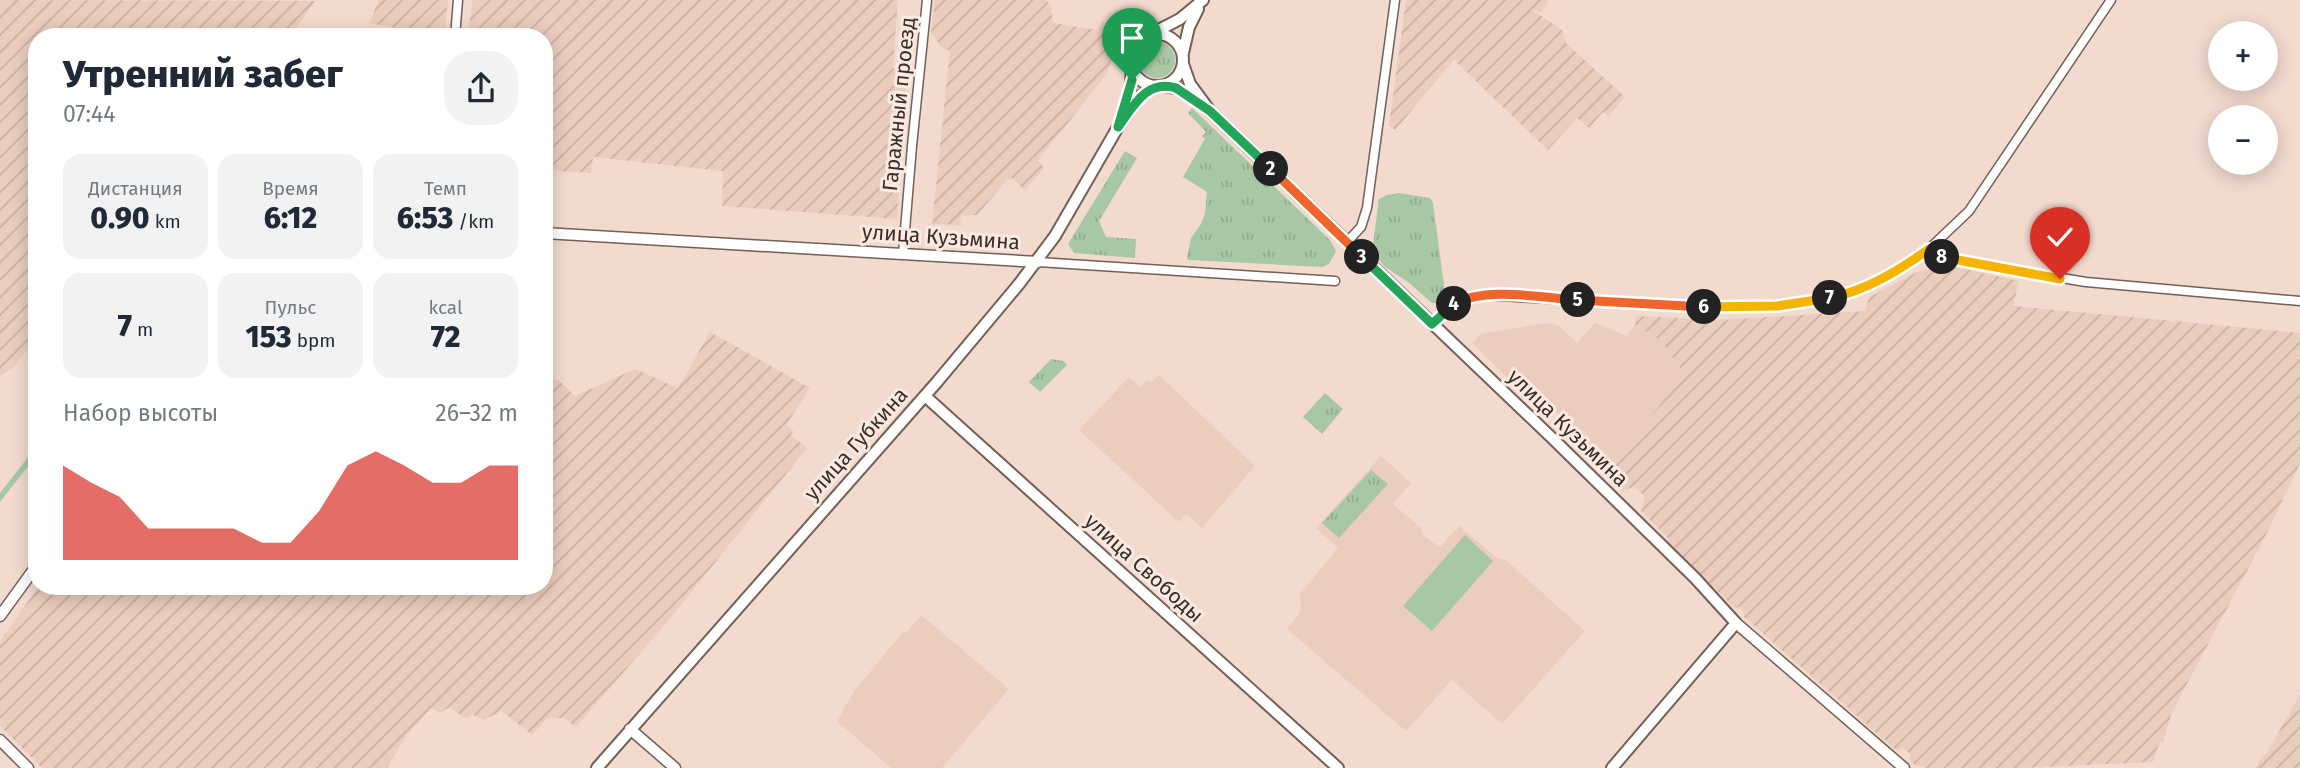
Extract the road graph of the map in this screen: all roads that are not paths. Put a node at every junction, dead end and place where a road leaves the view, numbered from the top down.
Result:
1 (458, 0) edge
2 (927, 0) edge
3 (1203, 0) edge
4 (1395, 0) edge
5 (2110, 0) edge
6 (456, 28) edge
7 (1146, 37) junction
8 (1183, 60) junction
9 (1132, 64) junction
10 (1161, 86) junction
11 (1210, 111) junction
12 (1118, 127) junction
13 (553, 234) edge
14 (1347, 242) junction
15 (1929, 249) junction
16 (903, 254) junction
17 (1038, 262) junction
18 (1335, 281) dead end
19 (2300, 301) edge
20 (1432, 324) junction
21 (925, 396) junction
22 (28, 577) edge
23 (0, 616) edge
24 (1737, 623) junction
25 (630, 729) junction
26 (0, 740) edge
27 (28, 768) edge
28 (597, 768) edge
29 (675, 768) edge
30 (1338, 768) edge
31 (1612, 768) edge
32 (1904, 768) edge

1 - 6 street
2 - 16 street, Гаражный проезд
3 - 7 main road
3 - 8 main road
4 - 14 street
5 - 15 street
7 - 8 main road
7 - 9 main road
8 - 10 main road
8 - 11 main road
9 - 10 main road
9 - 12 main road
10 - 11 main road
10 - 12 main road
11 - 14 main road, улица Кузьмина
12 - 17 main road, улица Губкина
13 - 16 street, улица Кузьмина
14 - 20 main road, улица Кузьмина
15 - 19 street
15 - 20 street
16 - 17 street, улица Кузьмина
17 - 18 street, улица Кузьмина
17 - 21 main road, улица Губкина
20 - 24 main road, улица Кузьмина
21 - 25 main road, улица Губкина
21 - 30 main road, улица Свободы
22 - 23 street
24 - 31 main road
24 - 32 street, улица Кузьмина
25 - 28 main road, улица Губкина
25 - 29 street
26 - 27 street

